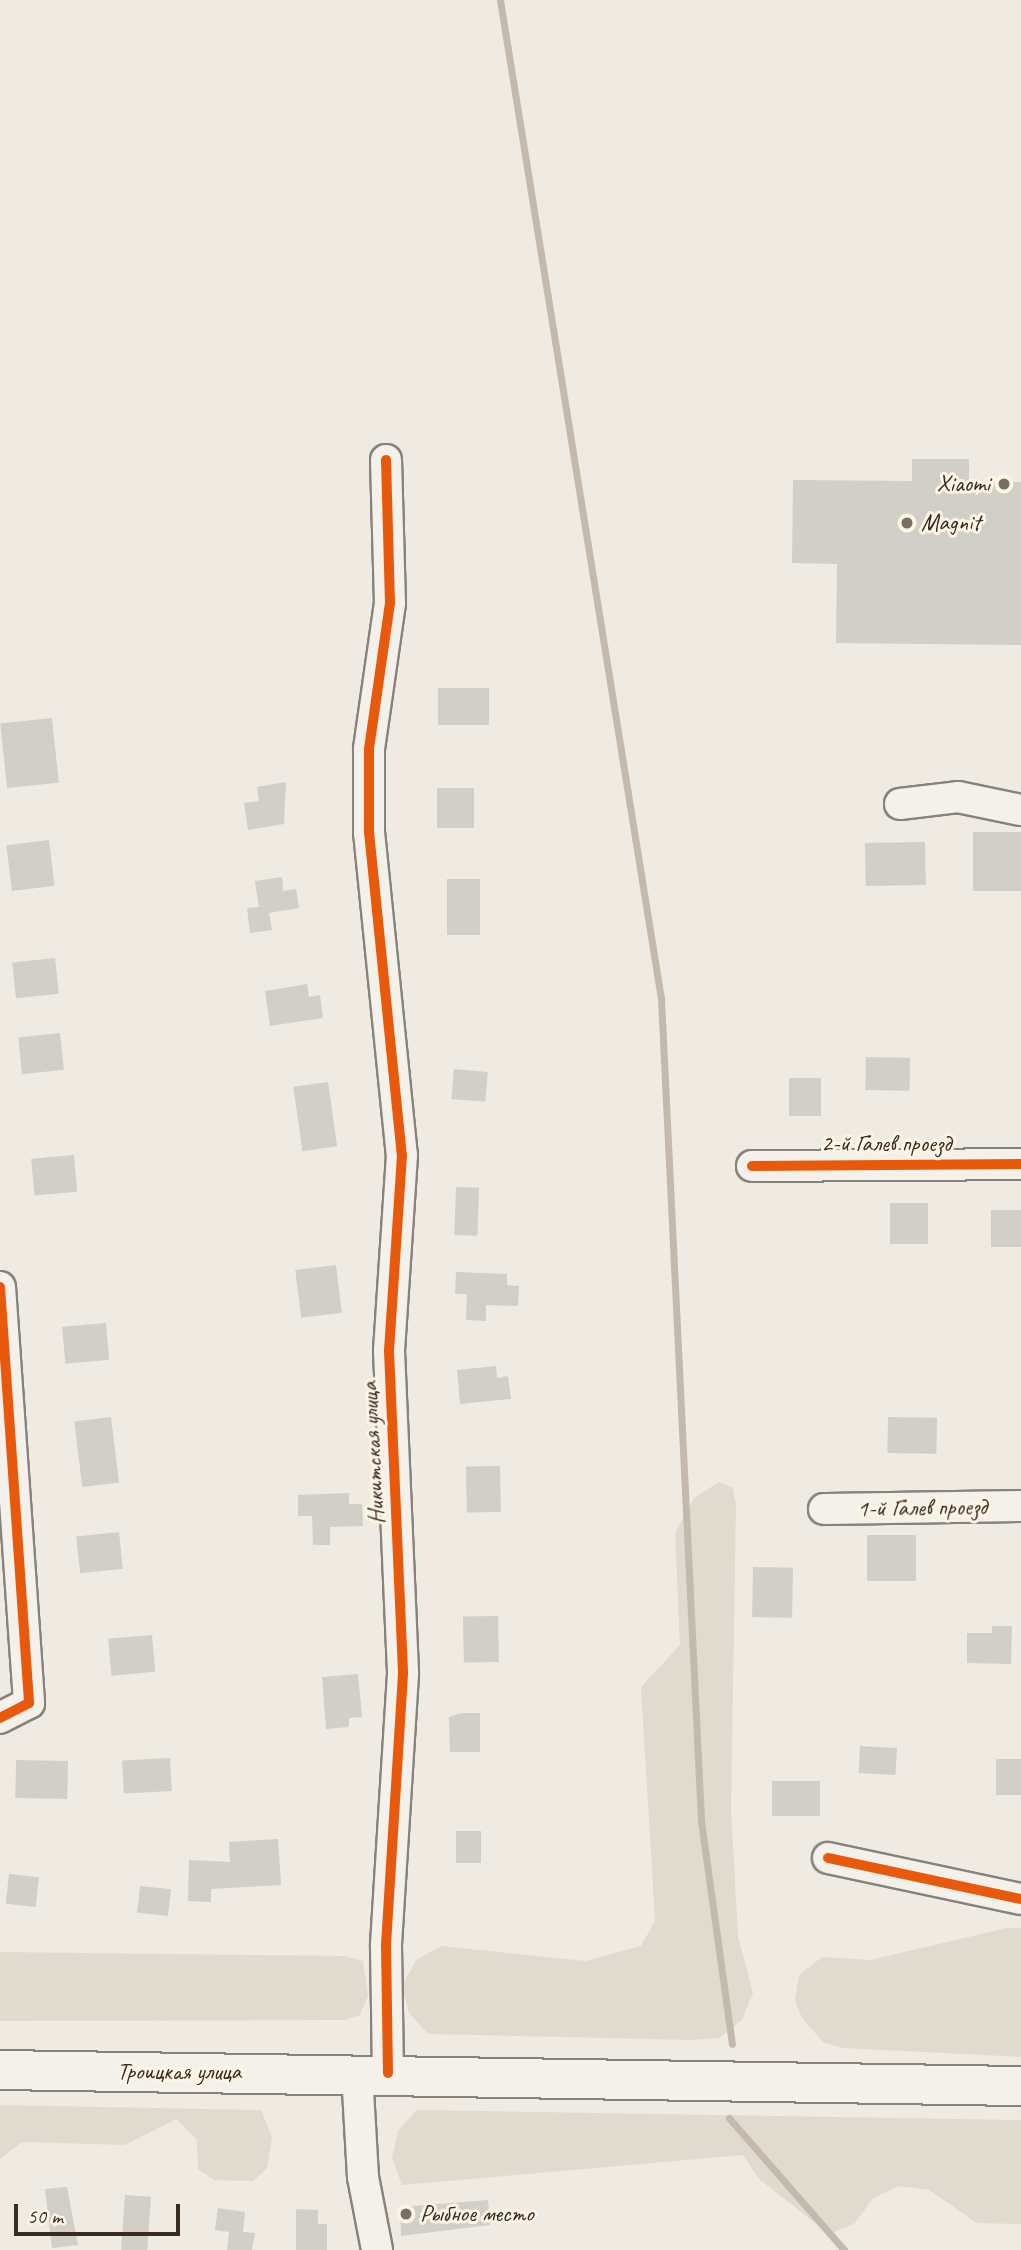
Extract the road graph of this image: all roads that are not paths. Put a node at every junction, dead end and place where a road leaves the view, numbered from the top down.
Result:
1 (386, 460) dead end
2 (900, 804) dead end
3 (1021, 810) edge
4 (1021, 1164) edge
5 (752, 1166) dead end
6 (0, 1287) edge
7 (1021, 1506) edge
8 (824, 1509) dead end
9 (0, 1718) edge
10 (828, 1857) dead end
11 (1021, 1899) edge
12 (0, 2070) edge
13 (373, 2073) junction
14 (1021, 2086) edge
15 (377, 2250) edge

1 - 13 street, Никитская улица
2 - 3 street
4 - 5 street, 2-й Галев проезд
6 - 9 street
7 - 8 street, 1-й Галев проезд
10 - 11 street
12 - 13 main road, Троицкая улица
13 - 14 main road, Троицкая улица
13 - 15 street, Никитская улица

